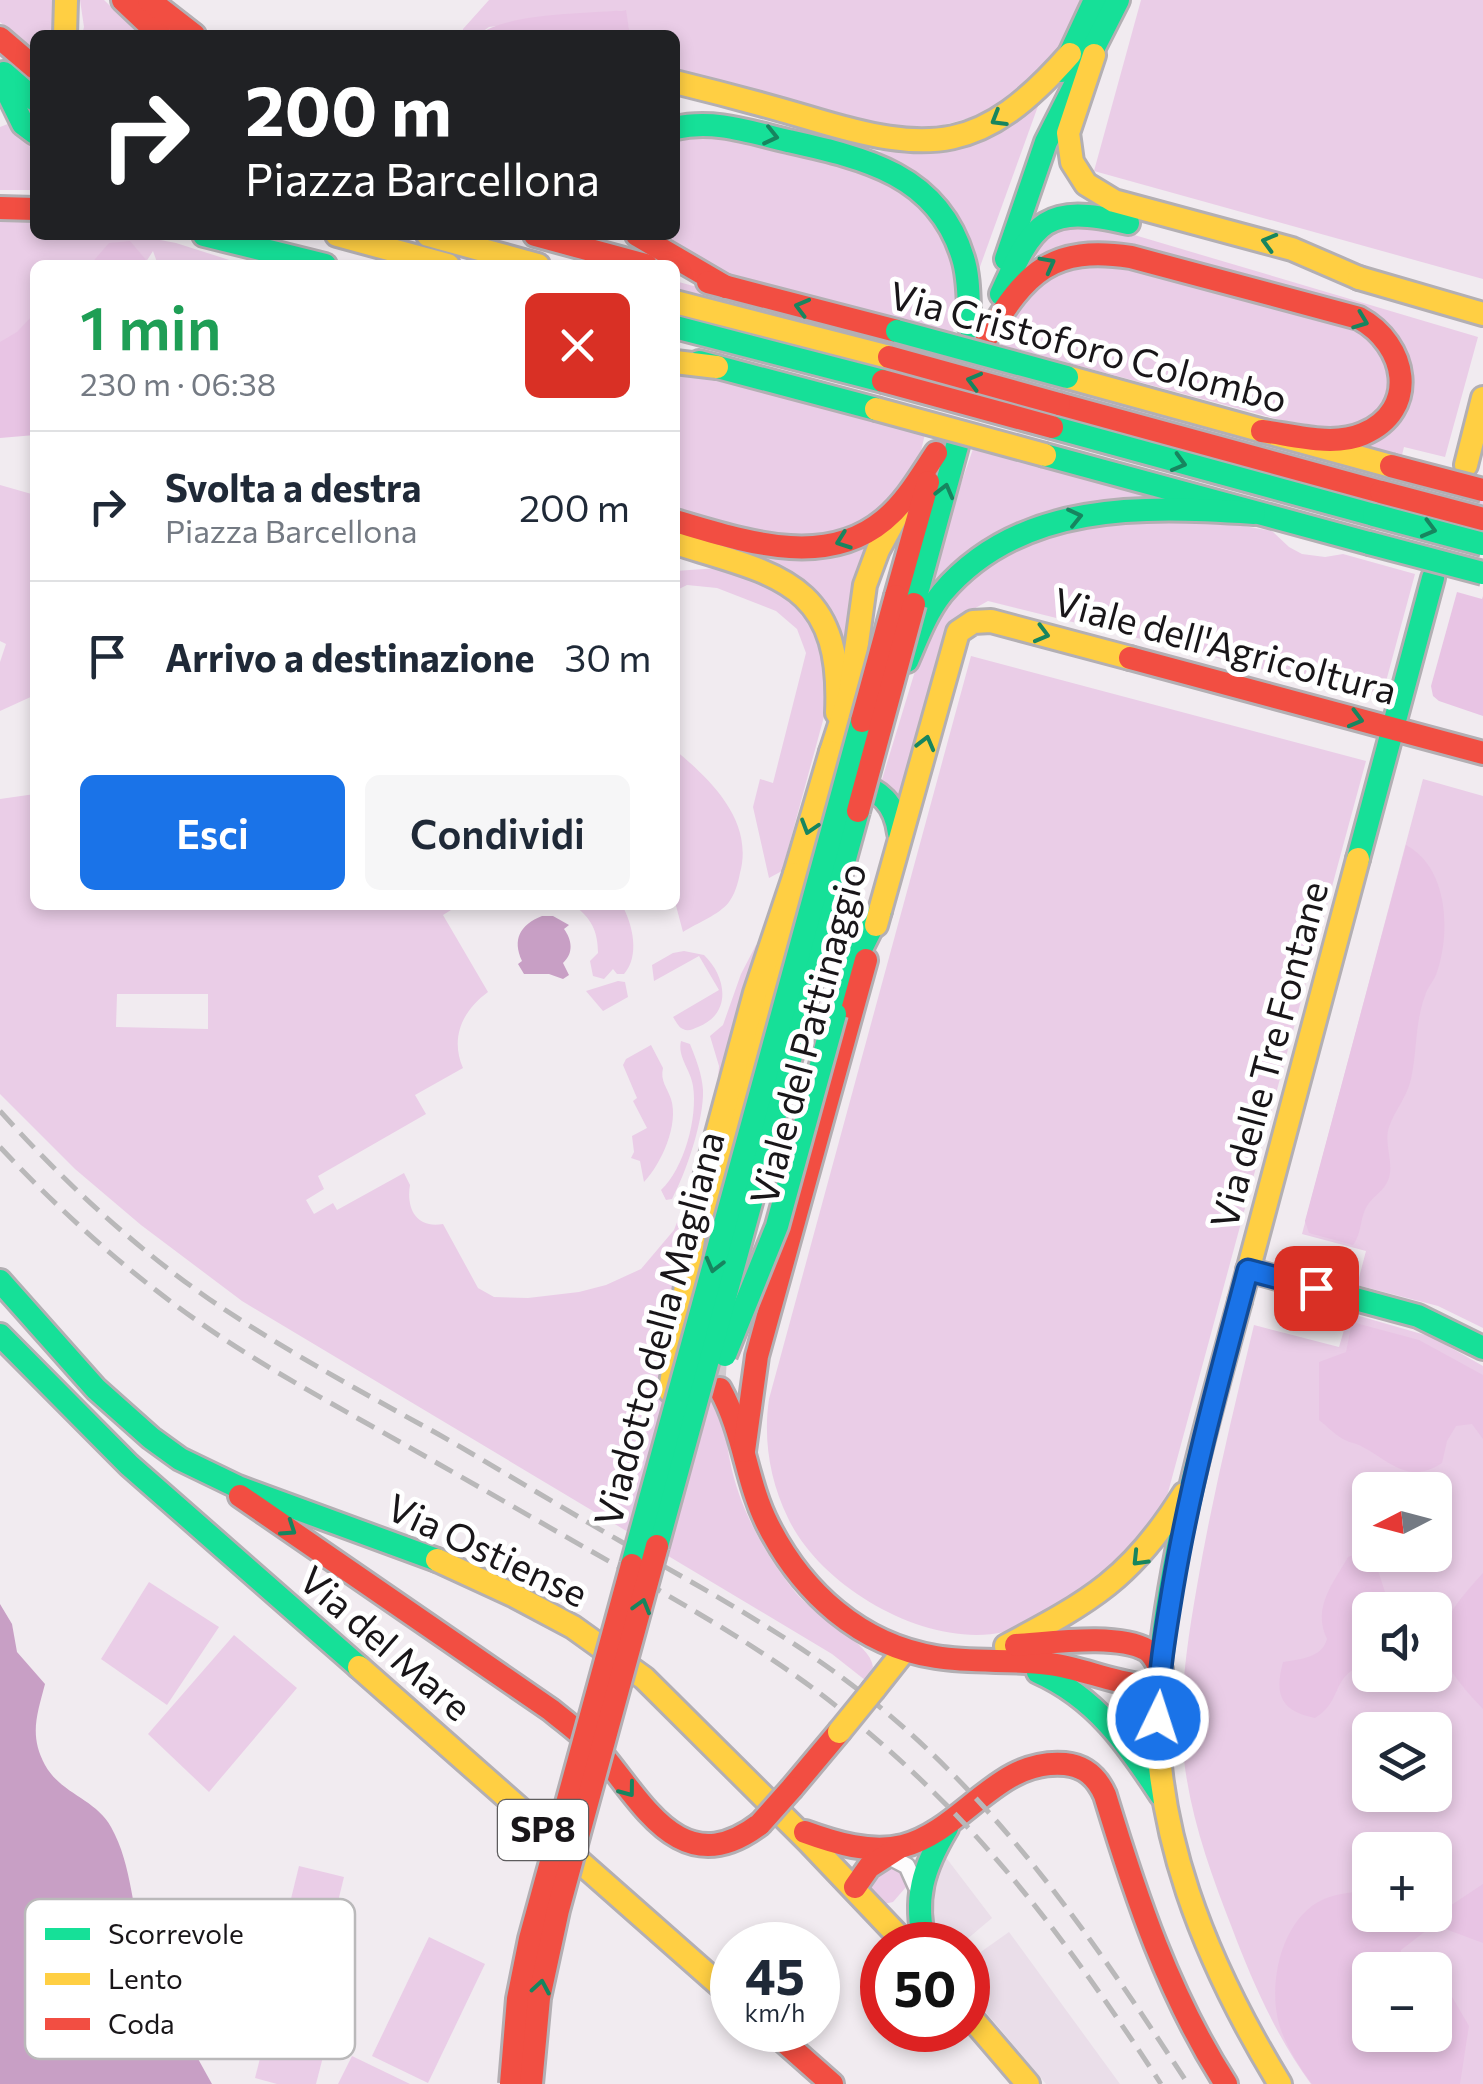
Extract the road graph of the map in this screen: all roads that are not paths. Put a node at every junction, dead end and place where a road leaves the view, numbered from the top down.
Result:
1 (66, 0) edge
2 (123, 0) edge
3 (149, 0) edge
4 (1095, 0) edge
5 (1118, 0) edge
6 (65, 30) edge
7 (155, 30) edge
8 (188, 30) edge
9 (0, 38) edge
10 (1082, 54) junction
11 (30, 64) edge
12 (0, 73) edge
13 (680, 83) edge
14 (30, 96) edge
15 (0, 104) edge
16 (680, 127) edge
17 (29, 128) edge
18 (0, 208) edge
19 (30, 209) edge
20 (223, 240) edge
21 (356, 240) edge
22 (446, 240) edge
23 (554, 240) edge
24 (644, 240) edge
25 (301, 260) edge
26 (430, 260) edge
27 (520, 260) edge
28 (628, 260) edge
29 (677, 260) edge
30 (680, 262) edge
31 (680, 274) edge
32 (1359, 278) junction
33 (726, 286) junction
34 (680, 303) edge
35 (994, 309) junction
36 (1483, 314) edge
37 (680, 328) edge
38 (977, 337) junction
39 (680, 360) edge
40 (1483, 398) edge
41 (1262, 432) junction
42 (1466, 465) dead end
43 (1224, 476) junction
44 (1483, 490) edge
45 (1378, 504) junction
46 (903, 505) junction
47 (1264, 516) junction
48 (1483, 520) edge
49 (680, 523) edge
50 (1483, 544) edge
51 (680, 545) edge
52 (1483, 573) edge
53 (1433, 578) dead end
54 (915, 601) junction
55 (954, 638) joint
56 (1394, 730) junction
57 (831, 752) junction
58 (1483, 753) edge
59 (822, 780) junction
60 (900, 836) junction
61 (795, 874) junction
62 (880, 911) junction
63 (714, 1210) dead end
64 (1248, 1270) junction
65 (0, 1281) edge
66 (0, 1336) edge
67 (1483, 1348) edge
68 (758, 1356) junction
69 (690, 1429) junction
70 (744, 1451) junction
71 (661, 1458) junction
72 (208, 1474) junction
73 (1194, 1478) junction
74 (904, 1651) junction
75 (1008, 1654) junction
76 (1161, 1670) junction
77 (1165, 1802) junction
78 (948, 1825) junction
79 (799, 1830) junction
80 (895, 1851) junction
81 (916, 1886) junction
82 (855, 1887) junction
83 (886, 1922) edge
84 (919, 1922) edge
85 (710, 1977) edge
86 (990, 2040) edge
87 (796, 2052) edge
88 (1272, 2081) edge
89 (511, 2084) edge
90 (531, 2084) edge
91 (832, 2084) edge
92 (1028, 2084) edge
93 (1226, 2084) edge

1 - 6 main road
2 - 7 main road
3 - 8 main road
4 - 10 main road
5 - 10 main road
9 - 11 main road
10 -> 13 main road
32 -> 10 main road
10 - 35 main road
10 - 38 main road
12 - 14 main road
12 - 17 main road
15 - 17 main road
16 -> 38 main road
18 - 19 main road
20 - 25 main road
21 - 26 main road
22 - 27 main road
23 - 28 main road
24 - 29 main road
30 - 33 main road
31 - 33 main road, Via Cristoforo Colombo
32 - 35 main road
32 - 36 main road
41 -> 33 main road, Via Cristoforo Colombo, bridge
45 -> 34 main road, Via Cristoforo Colombo, bridge
35 - 38 main road
37 -> 43 main road, Via Cristoforo Colombo, bridge
38 -> 41 main road
39 - 47 main road, bridge
40 - 42 main road
41 - 44 main road, Via Cristoforo Colombo, bridge
43 - 45 main road, Via Cristoforo Colombo
43 - 47 main road
45 - 48 main road, Via Cristoforo Colombo, bridge
45 -> 50 main road, Via Cristoforo Colombo, bridge
46 -> 49 main road
46 - 54 main road
46 - 57 main road
47 - 52 main road, bridge
54 -> 47 main road
51 - 57 main road
53 - 56 main road, Via delle Tre Fontane
54 - 69 main road, Viadotto della Magliana, bridge
54 -> 71 main road, Viadotto della Magliana, bridge
55 -> 56 main road, Viale dell'Agricoltura
60 -> 55 main road, Viale del Pattinaggio
56 - 58 main road, Viale dell'Agricoltura
56 - 64 main road, Via delle Tre Fontane
57 - 59 main road, Viale del Pattinaggio
59 - 60 main road
59 -> 61 main road, Viale del Pattinaggio
60 - 62 main road, Viale del Pattinaggio
61 - 63 main road, Viale del Pattinaggio
61 - 71 main road, bridge
62 - 68 main road, Viale del Pattinaggio
62 - 69 main road, bridge
64 - 67 main road
64 - 73 main road, Via delle Tre Fontane
65 - 72 main road, Via Ostiense
66 - 85 main road, Via del Mare / SP8
68 - 70 main road, Viale del Pattinaggio
68 - 70 main road, Viale del Pattinaggio
90 -> 69 main road, Viadotto della Magliana, bridge
70 - 74 main road, Viale del Pattinaggio
71 - 89 main road, Viadotto della Magliana, bridge
72 -> 74 main road, bridge
72 - 79 main road, Via Ostiense
73 -> 75 main road
73 - 76 main road, Via delle Tre Fontane
74 - 75 main road
75 - 76 main road
75 - 76 main road
75 - 77 main road
76 - 77 main road, Via delle Tre Fontane
77 - 88 main road
78 - 80 main road
78 - 81 main road
78 - 93 main road
79 - 80 main road
79 - 82 main road, Via Ostiense
80 - 81 street
80 - 82 main road
81 - 84 main road
82 - 83 main road, Via Ostiense
86 - 92 main road
87 - 91 main road

